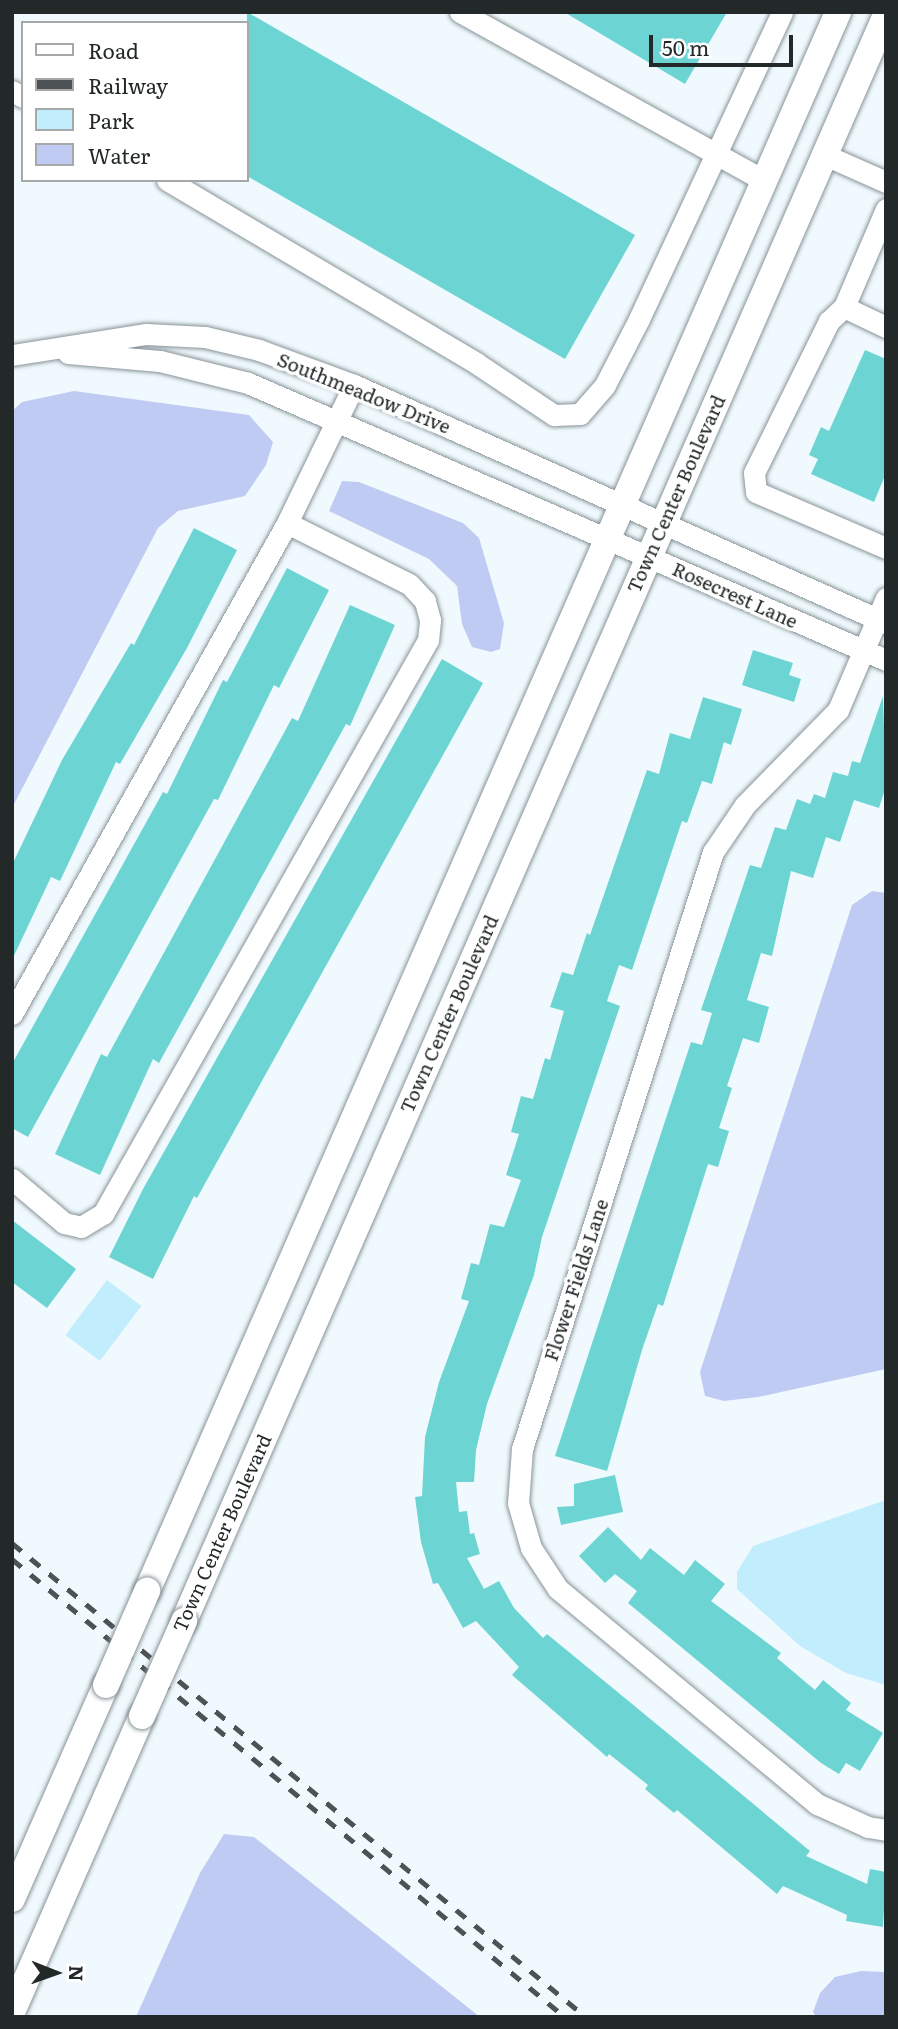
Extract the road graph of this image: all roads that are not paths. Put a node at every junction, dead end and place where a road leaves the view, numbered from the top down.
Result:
1 (460, 12) edge
2 (782, 12) edge
3 (838, 12) edge
4 (886, 15) edge
5 (713, 152) junction
6 (825, 155) junction
7 (765, 181) junction
8 (170, 182) edge
9 (886, 182) edge
10 (886, 209) edge
11 (880, 239) edge
12 (844, 307) junction
13 (886, 327) edge
14 (48, 351) junction
15 (12, 355) edge
16 (354, 385) junction
17 (337, 420) junction
18 (623, 505) junction
19 (287, 523) junction
20 (663, 524) junction
21 (608, 539) junction
22 (886, 548) edge
23 (649, 557) junction
24 (886, 598) edge
25 (881, 620) edge
26 (862, 650) junction
27 (886, 660) edge
28 (12, 1014) edge
29 (12, 1179) edge
30 (886, 1830) edge
31 (12, 1899) edge
32 (12, 2012) edge

1 - 5 street
2 - 5 street
3 - 7 main road
4 - 6 main road, Town Center Boulevard
5 - 7 street
5 - 8 street
6 - 9 street
6 - 20 main road, Town Center Boulevard
7 - 18 main road
10 - 11 street
11 - 12 street
12 - 13 street
12 - 22 street
14 - 15 street, Southmeadow Drive
14 - 16 street, Southmeadow Drive
14 - 17 street, Southmeadow Drive
16 - 17 street
16 - 18 street, Southmeadow Drive
17 - 19 street
17 - 21 street, Southmeadow Drive
18 - 20 street, Southmeadow Drive
18 - 21 main road
19 - 28 street
19 - 29 street
20 - 23 main road, Town Center Boulevard
20 - 25 street, Rosecrest Lane
21 - 23 street, Rosecrest Lane
21 - 31 main road, bridge
23 - 26 street, Rosecrest Lane
23 - 32 main road, Town Center Boulevard, bridge
24 - 25 street, Flower Fields Lane
25 - 26 street, Flower Fields Lane
26 - 27 street, Rosecrest Lane
26 - 30 street, Flower Fields Lane

